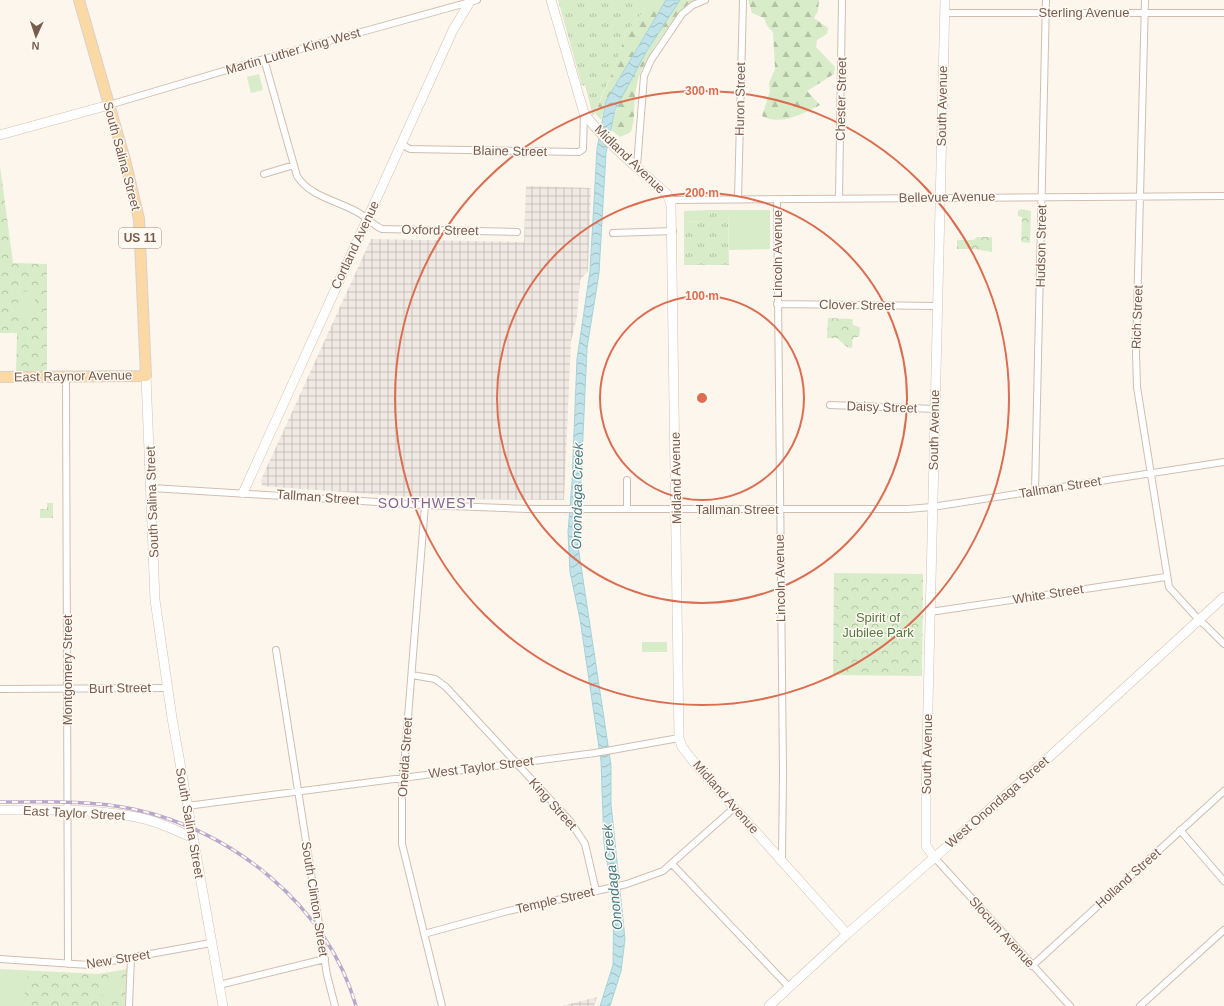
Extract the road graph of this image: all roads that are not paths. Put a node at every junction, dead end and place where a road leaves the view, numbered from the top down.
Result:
1 (78, 0) edge
2 (552, 0) edge
3 (705, 0) edge
4 (743, 0) edge
5 (842, 0) edge
6 (945, 0) edge
7 (1046, 0) edge
8 (1145, 0) edge
9 (472, 1) edge
10 (1046, 12) junction
11 (1145, 12) junction
12 (944, 13) junction
13 (1224, 13) edge
14 (264, 59) junction
15 (109, 105) junction
16 (584, 113) junction
17 (0, 135) edge
18 (401, 144) junction
19 (294, 165) junction
20 (637, 166) junction
21 (264, 174) dead end
22 (1141, 196) junction
23 (1224, 196) edge
24 (940, 197) junction
25 (1042, 197) junction
26 (738, 199) junction
27 (777, 199) junction
28 (839, 199) junction
29 (670, 200) junction
30 (367, 220) junction
31 (673, 231) junction
32 (517, 232) dead end
33 (613, 233) dead end
34 (777, 304) junction
35 (937, 306) junction
36 (66, 376) junction
37 (146, 376) junction
38 (0, 377) edge
39 (830, 405) dead end
40 (934, 409) junction
41 (1224, 462) edge
42 (1151, 473) junction
43 (627, 480) dead end
44 (152, 488) junction
45 (1035, 491) junction
46 (243, 493) junction
47 (425, 505) junction
48 (932, 507) junction
49 (627, 509) junction
50 (676, 509) junction
51 (779, 510) junction
52 (1166, 577) junction
53 (1224, 598) edge
54 (930, 612) junction
55 (1199, 620) junction
56 (1224, 644) edge
57 (276, 650) dead end
58 (412, 675) junction
59 (167, 688) junction
60 (0, 689) edge
61 (67, 689) junction
62 (679, 738) junction
63 (516, 762) junction
64 (403, 776) junction
65 (299, 791) junction
66 (1224, 791) edge
67 (187, 806) junction
68 (734, 808) junction
69 (0, 810) edge
70 (67, 811) junction
71 (1180, 830) junction
72 (193, 838) junction
73 (934, 857) junction
74 (782, 860) junction
75 (672, 864) junction
76 (1224, 881) edge
77 (596, 891) junction
78 (1224, 930) edge
79 (424, 934) junction
80 (847, 934) junction
81 (211, 943) junction
82 (131, 958) junction
83 (0, 959) edge
84 (325, 959) junction
85 (68, 964) junction
86 (1032, 966) junction
87 (219, 985) junction
88 (789, 987) junction
89 (129, 1006) edge
90 (223, 1006) edge
91 (335, 1006) edge
92 (442, 1006) edge
93 (769, 1006) edge
94 (1070, 1006) edge
95 (1143, 1006) edge

1 - 15 main road, South Salina Street / US 11
2 - 16 street, Midland Avenue
3 - 20 street
4 - 26 street, Huron Street
5 - 28 street, Chester Street
6 - 12 street, South Avenue
7 - 10 street, Hudson Street
8 - 11 street, Rich Street
9 - 14 street, Martin Luther King West
9 - 18 street, Cortland Avenue
10 - 11 street, Sterling Avenue
10 - 12 street, Sterling Avenue
10 - 25 street, Hudson Street
11 - 13 street, Sterling Avenue
11 - 22 street, Rich Street
12 - 24 street, South Avenue
14 - 15 street, Martin Luther King West
14 - 19 street, Oxford Street
15 - 17 street
15 - 37 main road, South Salina Street / US 11
16 - 18 street, Blaine Street
16 - 20 street, Midland Avenue
18 - 30 street, Cortland Avenue
19 - 21 street
19 - 30 street, Oxford Street
20 - 29 street, Midland Avenue
22 - 23 street, Bellevue Avenue
22 - 25 street, Bellevue Avenue
22 - 42 street, Rich Street
24 - 25 street, Bellevue Avenue
24 - 28 street, Bellevue Avenue
24 - 35 street, South Avenue
25 - 45 street, Hudson Street
26 - 27 street, Bellevue Avenue
26 - 29 street, Bellevue Avenue
27 - 28 street, Bellevue Avenue
27 - 34 street, Lincoln Avenue
29 - 31 street, Midland Avenue
30 - 32 street, Oxford Street
30 - 46 street, Cortland Avenue
31 - 33 street
31 - 50 street, Midland Avenue
34 - 35 street, Clover Street
34 - 51 street, Lincoln Avenue
35 - 40 street, South Avenue
36 - 37 main road, East Raynor Avenue
36 - 38 main road, East Raynor Avenue
36 - 61 street, Montgomery Street
37 - 44 street, South Salina Street
39 - 40 street, Daisy Street
40 - 48 street, South Avenue
41 - 42 street, Tallman Street
42 - 45 street, Tallman Street
42 - 52 street, Rich Street
43 - 49 street
44 - 46 street, Tallman Street
44 - 59 street, South Salina Street
45 - 48 street, Tallman Street
46 - 47 street, Tallman Street
47 - 49 street, Tallman Street
47 - 58 street, Oneida Street
48 - 51 street, Tallman Street
48 - 54 street, South Avenue
49 - 50 street, Tallman Street
50 - 51 street, Tallman Street
50 - 62 street, Midland Avenue
51 - 74 street, Lincoln Avenue
52 - 54 street, White Street
52 - 55 street, Rich Street
53 - 55 street, West Onondaga Street
54 - 73 street, South Avenue
55 - 56 street, Rich Street
55 - 73 street, West Onondaga Street
57 - 65 street, South Clinton Street
58 - 63 street, King Street
58 - 64 street, Oneida Street
59 - 61 street, Burt Street
59 - 67 street, South Salina Street
60 - 61 street, Burt Street
61 - 70 street, Montgomery Street
62 - 63 street, West Taylor Street
62 - 68 street, Midland Avenue
63 - 64 street, West Taylor Street
63 - 77 street, King Street
64 - 65 street, West Taylor Street
64 - 79 street, Oneida Street
65 - 67 street, West Taylor Street
65 - 84 street, South Clinton Street
66 - 71 street, Holland Street
67 - 72 street, South Salina Street
68 - 74 street, Midland Avenue
68 - 75 street, Temple Street
69 - 70 street, East Taylor Street
70 - 72 street, East Taylor Street
70 - 85 street, Montgomery Street
71 - 76 street
71 - 86 street, Holland Street
72 - 81 street, South Salina Street
73 - 80 street, West Onondaga Street
73 - 86 street, Slocum Avenue
74 - 80 street, Midland Avenue
75 - 77 street, Temple Street
75 - 88 street
77 - 79 street, Temple Street
78 - 95 street
79 - 92 street, Oneida Street
80 - 88 street, West Onondaga Street
81 - 82 street, New Street
81 - 87 street, South Salina Street
82 - 85 street, New Street
82 - 89 street
83 - 85 street, New Street
84 - 87 street
84 - 91 street, South Clinton Street
86 - 94 street, Slocum Avenue
87 - 90 street, South Salina Street
88 - 93 street, West Onondaga Street

